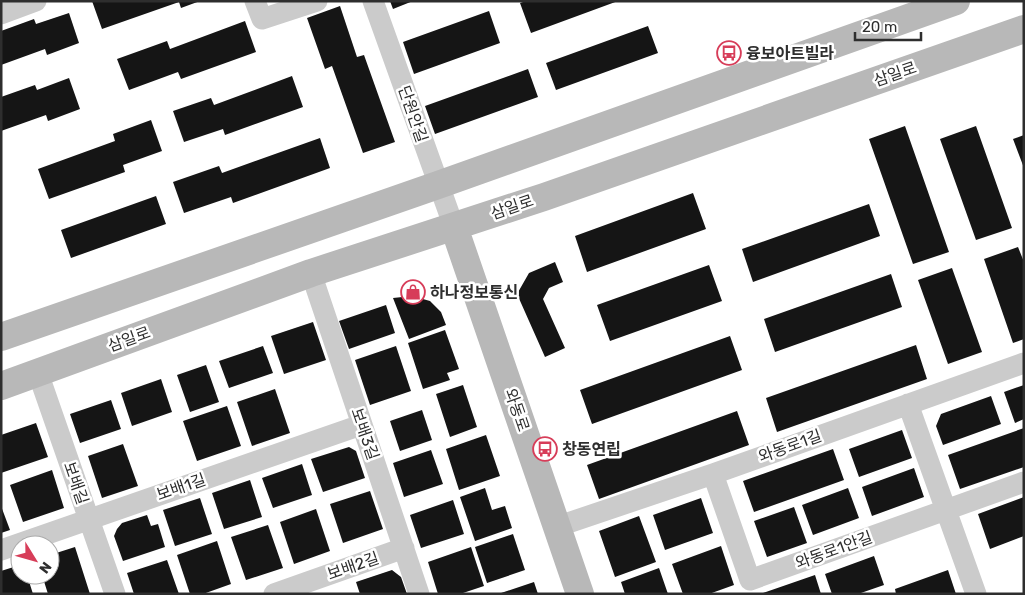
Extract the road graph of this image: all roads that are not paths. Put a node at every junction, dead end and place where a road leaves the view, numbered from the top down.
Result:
1 (36, 1) edge
2 (255, 1) edge
3 (317, 1) edge
4 (373, 1) edge
5 (956, 1) edge
6 (1, 14) edge
7 (1024, 29) edge
8 (438, 185) junction
9 (454, 227) junction
10 (311, 273) junction
11 (1, 338) edge
12 (1024, 363) edge
13 (38, 373) junction
14 (1, 386) edge
15 (908, 404) junction
16 (361, 425) junction
17 (712, 474) junction
18 (1024, 482) edge
19 (946, 510) junction
20 (88, 519) junction
21 (556, 527) junction
22 (404, 548) junction
23 (1, 550) edge
24 (115, 594) edge
25 (274, 594) edge
26 (419, 594) edge
27 (580, 594) edge
28 (976, 594) edge

1 - 6 street
2 - 3 street
4 - 8 street, 단원안길
5 - 8 main road
7 - 9 main road, 삼일로
8 - 9 street, 단원안길
8 - 11 main road
9 - 10 main road, 삼일로
9 - 21 main road, 와동로
10 - 13 main road, 삼일로
10 - 16 street, 보배3길
12 - 15 street, 와동로1길
13 - 14 main road, 삼일로
13 - 20 street, 보배길
15 - 17 street, 와동로1길
15 - 19 street
16 - 20 street, 보배1길
16 - 22 street, 보배3길
17 - 19 street, 와동로1안길
17 - 21 street, 와동로1길
18 - 19 street, 와동로1안길
19 - 28 street
20 - 23 street, 보배1길
20 - 24 street, 보배길
21 - 27 main road, 와동로
22 - 25 street, 보배2길
22 - 26 street, 보배3길

